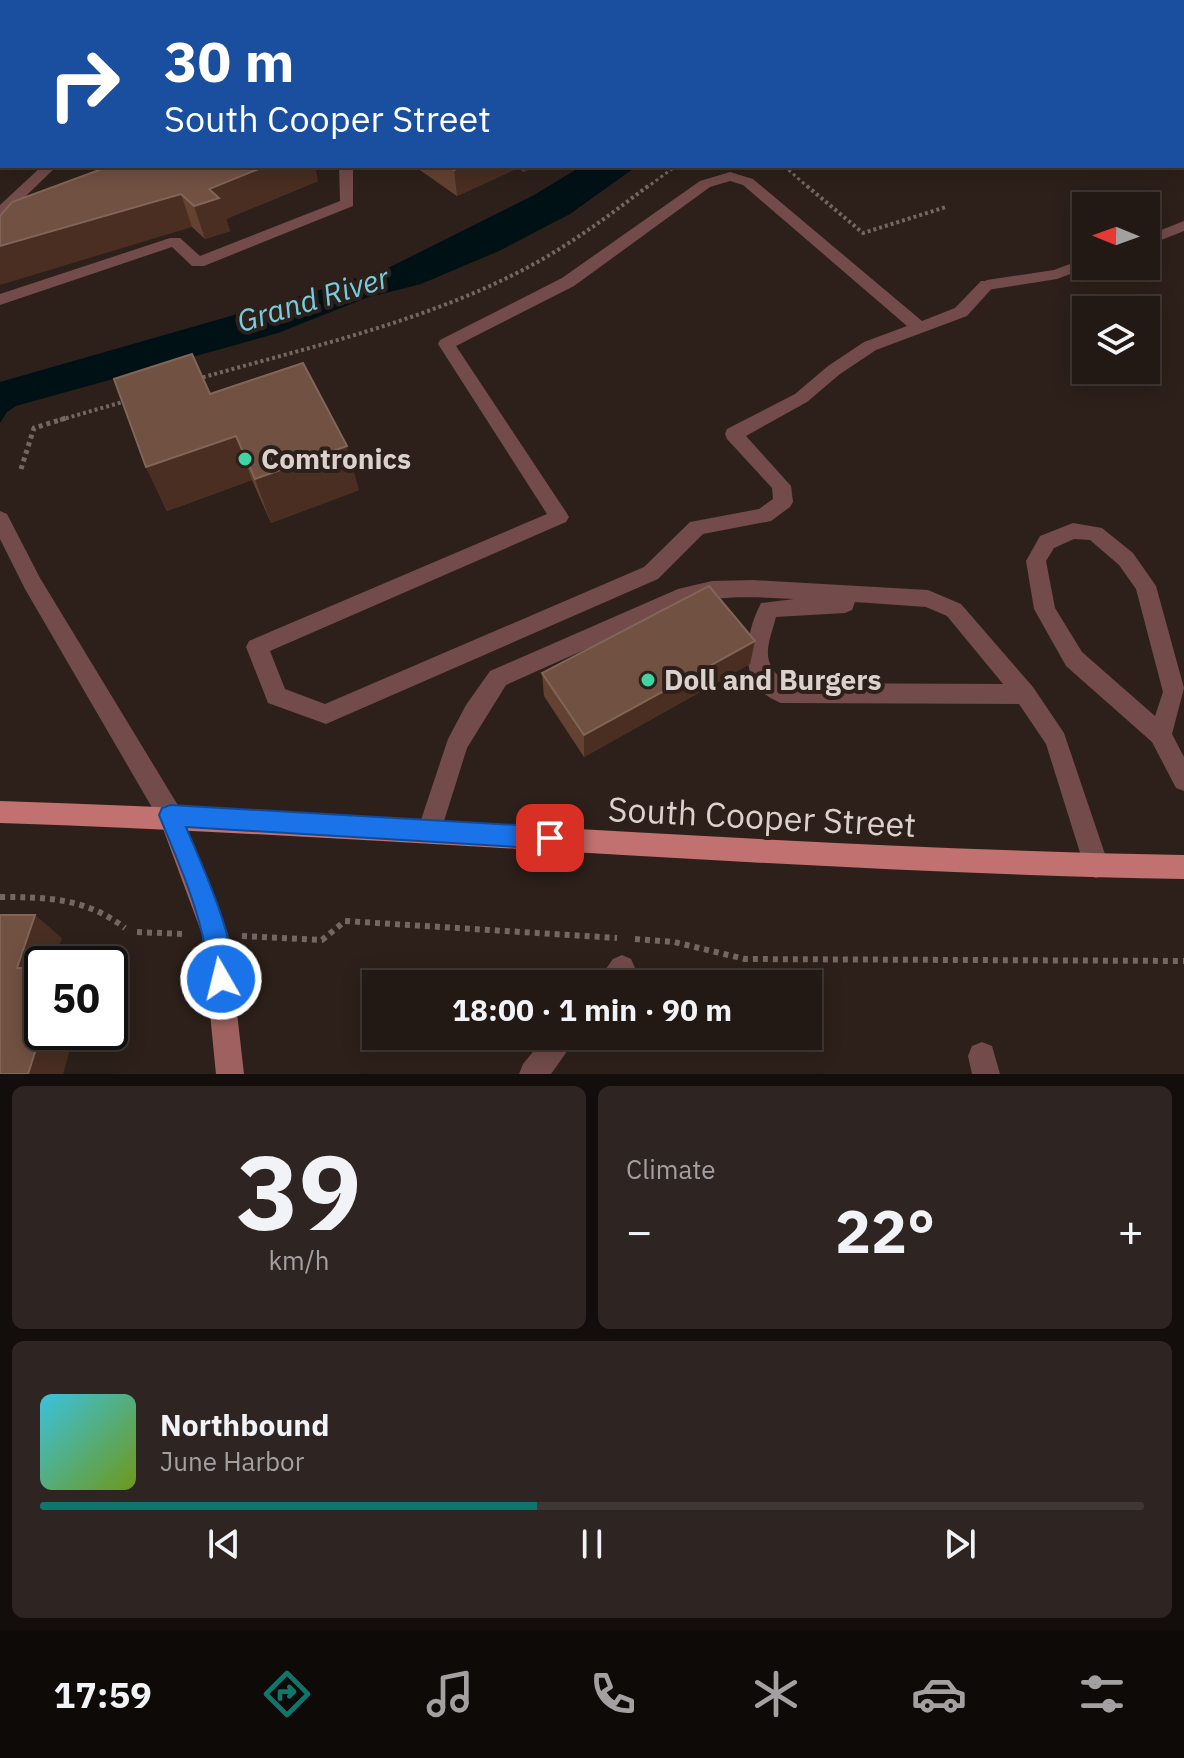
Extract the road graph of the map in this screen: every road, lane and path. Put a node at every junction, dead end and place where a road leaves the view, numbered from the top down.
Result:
1 (48, 168) edge
2 (346, 168) edge
3 (673, 168) edge
4 (786, 168) edge
5 (45, 194) edge
6 (946, 207) dead end
7 (3, 211) edge
8 (1184, 226) edge
9 (1160, 235) edge
10 (1072, 268) edge
11 (0, 300) edge
12 (919, 327) junction
13 (185, 383) edge
14 (140, 396) edge
15 (21, 469) dead end
16 (0, 519) edge
17 (928, 599) junction
18 (1025, 694) junction
19 (1160, 735) junction
20 (1184, 780) edge
21 (0, 812) edge
22 (170, 815) junction
23 (430, 829) junction
24 (1096, 866) junction
25 (1184, 867) edge
26 (0, 897) edge
27 (125, 928) dead end
28 (322, 940) dead end
29 (1184, 961) edge
30 (553, 1050) edge
31 (230, 1074) edge
32 (533, 1074) edge

1 - 7 street
2 - 11 street
3 - 13 path
4 - 6 path
5 - 7 street
8 - 9 street
10 - 12 street
12 - 12 street
14 - 15 path
16 - 22 street
17 - 18 street
17 - 18 street
17 - 23 street
18 - 24 street
19 - 19 street
19 - 20 street
21 - 22 main road, South Cooper Street
22 - 23 main road, South Cooper Street
22 - 31 main road
23 - 24 main road, South Cooper Street
24 - 25 main road, South Cooper Street
26 - 27 path
28 - 29 path
30 - 32 street

